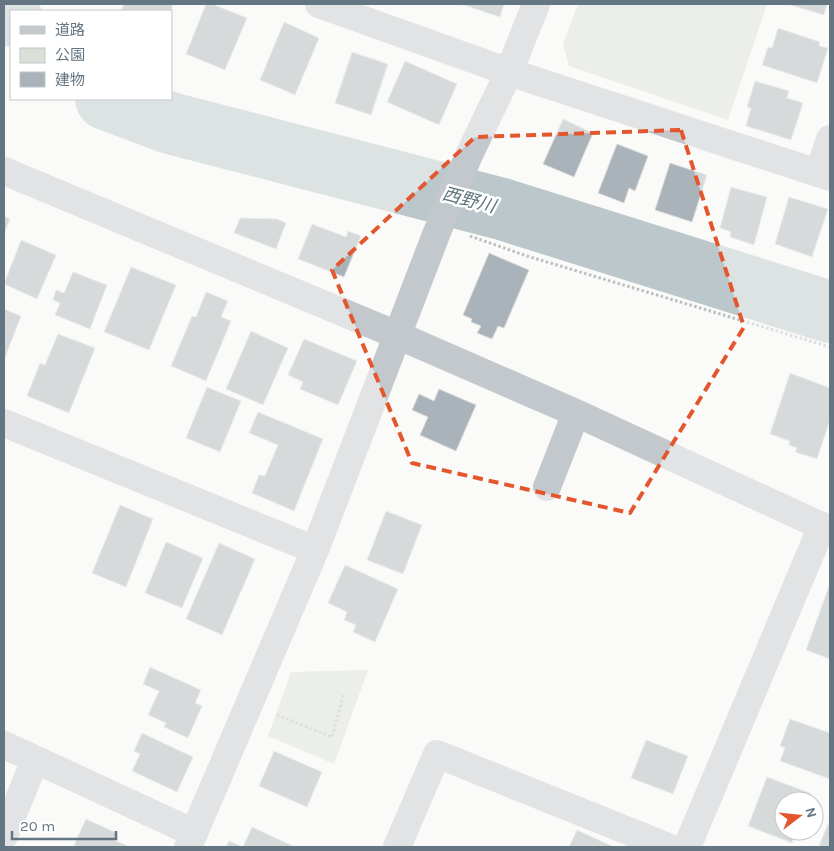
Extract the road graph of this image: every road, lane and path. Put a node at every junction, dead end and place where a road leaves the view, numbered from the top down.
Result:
1 (319, 4) edge
2 (536, 4) edge
3 (509, 72) junction
4 (830, 138) edge
5 (4, 171) edge
6 (824, 175) edge
7 (466, 235) dead end
8 (398, 335) junction
9 (830, 347) edge
10 (576, 413) junction
11 (4, 423) edge
12 (547, 487) dead end
13 (826, 528) edge
14 (315, 550) junction
15 (344, 693) dead end
16 (249, 704) junction
17 (4, 746) edge
18 (35, 760) junction
19 (4, 836) edge
20 (191, 840) edge
21 (397, 847) edge
22 (668, 847) edge
23 (687, 847) edge

1 - 3 street
2 - 3 street
3 - 6 street
3 - 8 street
4 - 6 street
5 - 8 street
7 - 9 path
8 - 10 street
8 - 14 street
10 - 12 street
10 - 13 street
11 - 14 street
13 - 23 street
14 - 16 street
15 - 16 path
16 - 20 street
17 - 18 street
18 - 19 street
18 - 20 street
21 - 22 street

